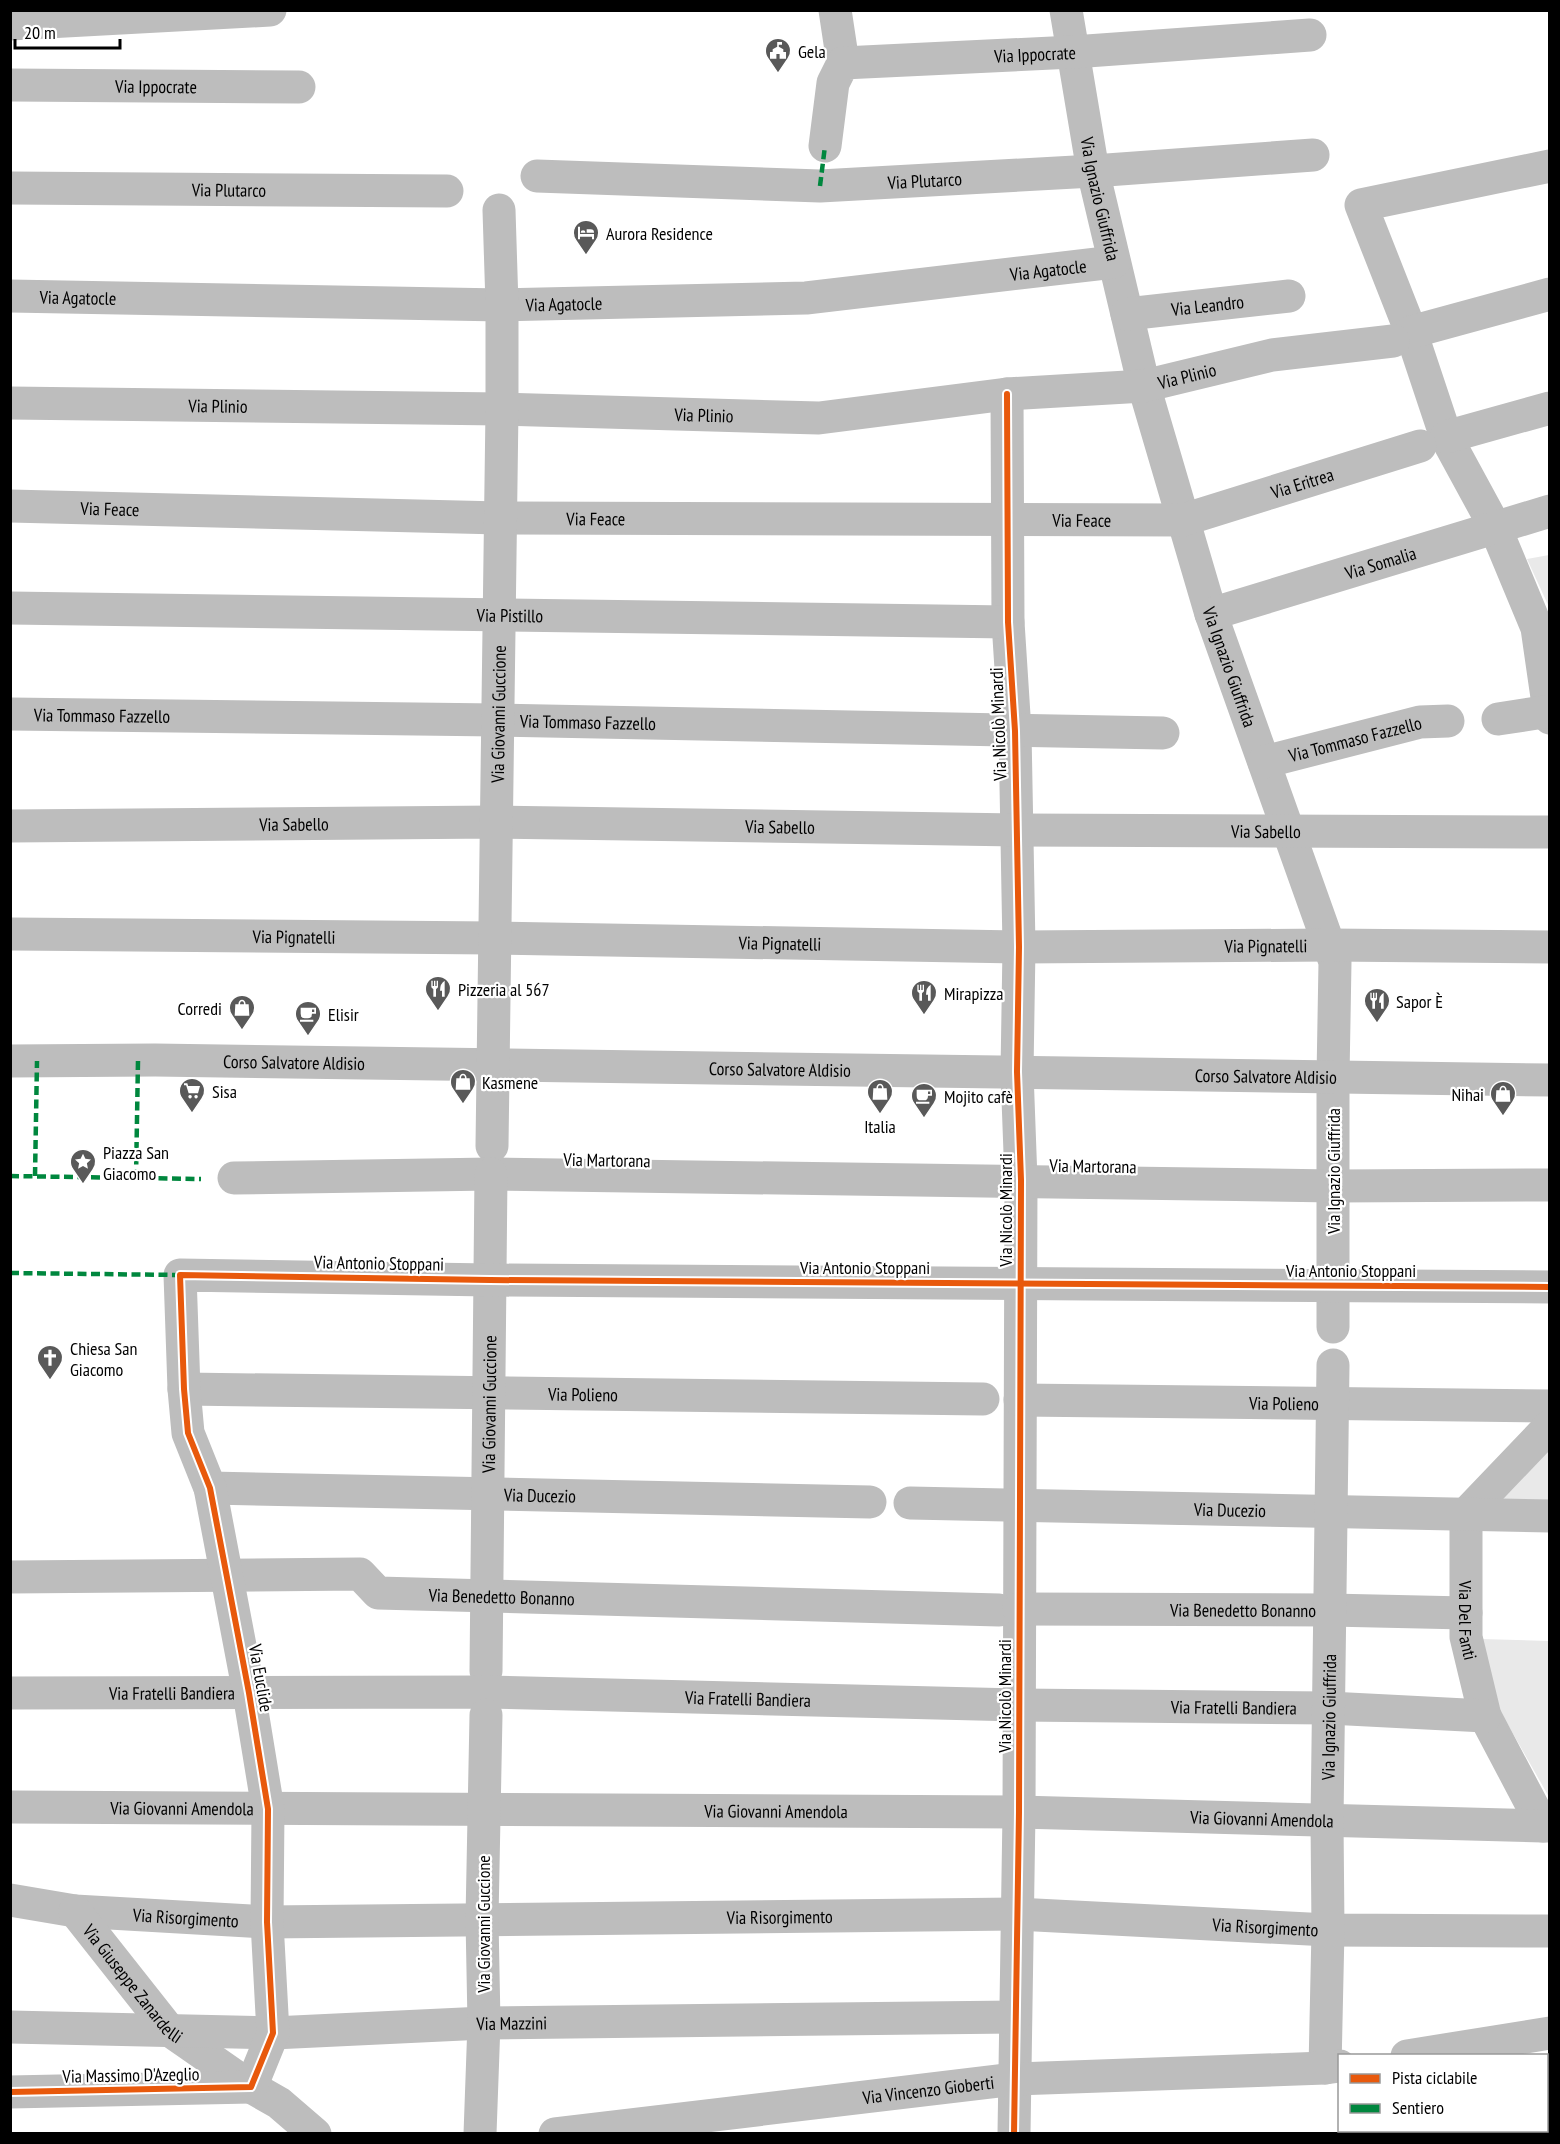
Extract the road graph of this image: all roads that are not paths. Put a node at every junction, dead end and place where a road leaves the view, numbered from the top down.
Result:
1 (270, 10) edge
2 (835, 10) edge
3 (1066, 10) edge
4 (10, 24) edge
5 (1310, 35) dead end
6 (1073, 52) junction
7 (843, 63) junction
8 (10, 85) edge
9 (299, 87) dead end
10 (825, 146) dead end
11 (1313, 155) dead end
12 (1550, 166) edge
13 (1093, 171) junction
14 (537, 176) dead end
15 (10, 188) edge
16 (447, 191) dead end
17 (499, 210) dead end
18 (1114, 262) junction
19 (1550, 294) edge
20 (10, 296) edge
21 (1289, 296) dead end
22 (502, 305) junction
23 (1127, 314) junction
24 (1402, 336) junction
25 (1144, 386) junction
26 (1007, 394) junction
27 (10, 403) edge
28 (1550, 408) edge
29 (502, 409) junction
30 (1433, 442) junction
31 (10, 506) edge
32 (1550, 511) edge
33 (500, 518) junction
34 (1008, 520) junction
35 (1183, 520) junction
36 (1495, 527) junction
37 (10, 608) edge
38 (499, 614) junction
39 (1211, 614) junction
40 (1008, 622) junction
41 (1549, 711) edge
42 (10, 714) edge
43 (1550, 718) edge
44 (1498, 719) dead end
45 (497, 720) junction
46 (1448, 721) dead end
47 (1015, 731) junction
48 (1163, 733) dead end
49 (1264, 762) junction
50 (496, 822) junction
51 (10, 826) edge
52 (1017, 830) junction
53 (1289, 832) junction
54 (1550, 832) edge
55 (10, 934) edge
56 (494, 938) junction
57 (1329, 945) junction
58 (1019, 947) junction
59 (1550, 947) edge
60 (10, 1061) edge
61 (493, 1066) junction
62 (1017, 1072) junction
63 (1333, 1077) junction
64 (1550, 1080) edge
65 (492, 1160) junction
66 (234, 1178) dead end
67 (1021, 1180) junction
68 (1550, 1185) edge
69 (1334, 1186) junction
70 (180, 1275) joint
71 (490, 1280) junction
72 (1020, 1282) junction
73 (1333, 1285) junction
74 (1550, 1287) edge
75 (1333, 1327) dead end
76 (1333, 1365) dead end
77 (184, 1389) junction
78 (489, 1392) junction
79 (983, 1400) dead end
80 (1020, 1400) junction
81 (1332, 1403) junction
82 (1550, 1406) edge
83 (1550, 1426) edge
84 (210, 1488) junction
85 (488, 1494) junction
86 (870, 1502) dead end
87 (910, 1503) dead end
88 (1020, 1504) junction
89 (1331, 1511) junction
90 (1466, 1514) junction
91 (1550, 1516) edge
92 (226, 1575) junction
93 (10, 1577) edge
94 (487, 1596) junction
95 (1009, 1609) junction
96 (1330, 1610) junction
97 (1466, 1613) junction
98 (486, 1671) dead end
99 (10, 1693) edge
100 (249, 1693) junction
101 (1019, 1705) junction
102 (1329, 1708) junction
103 (486, 1714) dead end
104 (1485, 1716) junction
105 (10, 1807) edge
106 (268, 1809) junction
107 (484, 1810) junction
108 (1019, 1812) junction
109 (1327, 1821) junction
110 (1546, 1826) edge
111 (15, 1911) edge
112 (75, 1911) junction
113 (1016, 1914) junction
114 (482, 1919) junction
115 (267, 1922) junction
116 (1328, 1930) junction
117 (1550, 1931) edge
118 (1015, 2017) junction
119 (484, 2023) junction
120 (10, 2027) edge
121 (170, 2030) junction
122 (273, 2033) junction
123 (1550, 2033) edge
124 (1414, 2054) edge
125 (1332, 2067) edge
126 (1015, 2079) junction
127 (251, 2087) junction
128 (10, 2092) edge
129 (315, 2133) edge
130 (480, 2133) edge
131 (555, 2133) edge
132 (1014, 2133) edge

1 - 4 street
2 - 7 street
3 - 6 street, Via Ignazio Giuffrida
5 - 6 street, Via Ippocrate
6 - 7 street, Via Ippocrate
6 - 13 street, Via Ignazio Giuffrida
7 - 10 street
8 - 9 street, Via Ippocrate
11 - 13 street, Via Plutarco
12 - 24 street
13 - 14 street, Via Plutarco
13 - 18 street, Via Ignazio Giuffrida
15 - 16 street, Via Plutarco
17 - 22 street, Via Giovanni Guccione
18 - 22 street, Via Agatocle
18 - 23 street, Via Ignazio Giuffrida
19 - 24 street, Via Plinio
20 - 22 street, Via Agatocle
21 - 23 street, Via Leandro
22 - 29 street, Via Giovanni Guccione
23 - 25 street, Via Ignazio Giuffrida
24 - 25 street, Via Plinio
24 - 30 street
25 - 26 street, Via Plinio
25 - 35 street, Via Ignazio Giuffrida
26 - 29 street, Via Plinio
26 - 34 street, Via Nicolò Minardi
27 - 29 street, Via Plinio
28 - 30 street, Via Eritrea
29 - 33 street, Via Giovanni Guccione
30 - 35 street, Via Eritrea
30 - 36 street
31 - 33 street, Via Feace
32 - 36 street, Via Somalia
33 - 34 street, Via Feace
33 - 38 street, Via Giovanni Guccione
34 - 35 street, Via Feace
34 - 40 street, Via Nicolò Minardi
35 - 39 street, Via Ignazio Giuffrida
36 - 39 street, Via Somalia
36 - 41 street
37 - 38 street, Via Pistillo
38 - 40 street, Via Pistillo
38 - 45 street, Via Giovanni Guccione
39 - 49 street, Via Ignazio Giuffrida
40 - 47 street, Via Nicolò Minardi
41 - 43 street
41 - 44 street
42 - 45 street, Via Tommaso Fazzello
45 - 47 street, Via Tommaso Fazzello
45 - 50 street, Via Giovanni Guccione
46 - 49 street, Via Tommaso Fazzello
47 - 48 street, Via Tommaso Fazzello
47 - 52 street, Via Nicolò Minardi
49 - 53 street, Via Ignazio Giuffrida
50 - 51 street, Via Sabello
50 - 52 street, Via Sabello
50 - 56 street, Via Giovanni Guccione
52 - 53 street, Via Sabello
52 - 58 street, Via Nicolò Minardi
53 - 54 street, Via Sabello
53 - 57 street, Via Ignazio Giuffrida
55 - 56 street, Via Pignatelli
56 - 58 street, Via Pignatelli
56 - 61 street, Via Giovanni Guccione
57 - 58 street, Via Pignatelli
57 - 59 street, Via Pignatelli
57 - 63 street, Via Ignazio Giuffrida
58 - 62 street, Via Nicolò Minardi
60 - 61 street, Corso Salvatore Aldisio
61 - 62 street, Corso Salvatore Aldisio
61 - 65 street, Via Giovanni Guccione
62 - 63 street, Corso Salvatore Aldisio
62 - 67 street, Via Nicolò Minardi
63 - 64 street, Corso Salvatore Aldisio
63 - 69 street, Via Ignazio Giuffrida
65 - 66 street, Via Martorana
65 - 67 street, Via Martorana
65 - 71 street, Via Giovanni Guccione
67 - 69 street, Via Martorana
67 - 72 street, Via Nicolò Minardi
68 - 69 street, Via Martorana
69 - 73 street, Via Ignazio Giuffrida
70 - 71 street, Via Antonio Stoppani
70 - 77 street, Via Euclide
71 - 72 street, Via Antonio Stoppani
71 - 78 street, Via Giovanni Guccione
72 - 73 street, Via Antonio Stoppani
72 - 80 street, Via Nicolò Minardi
73 - 74 street, Via Antonio Stoppani
73 - 75 street, Via Ignazio Giuffrida
76 - 81 street, Via Ignazio Giuffrida
77 - 78 street, Via Polieno
77 - 84 street, Via Euclide
78 - 79 street, Via Polieno
78 - 85 street, Via Giovanni Guccione
80 - 81 street, Via Polieno
80 - 88 street, Via Nicolò Minardi
81 - 82 street, Via Polieno
81 - 89 street, Via Ignazio Giuffrida
83 - 90 street
84 - 85 street, Via Ducezio
84 - 92 street, Via Euclide
85 - 86 street, Via Ducezio
85 - 94 street, Via Giovanni Guccione
87 - 88 street, Via Ducezio
88 - 89 street, Via Ducezio
88 - 95 street, Via Nicolò Minardi
89 - 90 street, Via Ducezio
89 - 96 street, Via Ignazio Giuffrida
90 - 91 street, Via Ducezio
90 - 97 street, Via Del Fanti
92 - 93 street, Via Benedetto Bonanno
92 - 94 street, Via Benedetto Bonanno
92 - 100 street, Via Euclide
94 - 95 street, Via Benedetto Bonanno
94 - 98 street, Via Giovanni Guccione
95 - 96 street, Via Benedetto Bonanno
95 - 101 street, Via Nicolò Minardi
96 - 97 street, Via Benedetto Bonanno
96 - 102 street, Via Ignazio Giuffrida
97 - 104 street, Via Del Fanti
99 - 100 street, Via Fratelli Bandiera
100 - 101 street, Via Fratelli Bandiera
100 - 106 street, Via Euclide
101 - 102 street, Via Fratelli Bandiera
101 - 108 street, Via Nicolò Minardi
102 - 104 street, Via Fratelli Bandiera
102 - 109 street, Via Ignazio Giuffrida
103 - 107 street, Via Giovanni Guccione
104 - 110 street, Via Del Fanti
105 - 106 street, Via Giovanni Amendola
106 - 107 street, Via Giovanni Amendola
106 - 115 street, Via Euclide
107 - 108 street, Via Giovanni Amendola
107 - 114 street, Via Giovanni Guccione
108 - 109 street, Via Giovanni Amendola
108 - 113 street, Via Nicolò Minardi
109 - 110 street, Via Giovanni Amendola
109 - 116 street, Via Ignazio Giuffrida
111 - 112 street, Via Risorgimento
112 - 115 street, Via Risorgimento
112 - 121 street, Via Giuseppe Zanardelli
113 - 114 street, Via Risorgimento
113 - 116 street, Via Risorgimento
113 - 118 street, Via Nicolò Minardi
114 - 115 street, Via Risorgimento
114 - 119 street, Via Giovanni Guccione
115 - 122 street, Via Euclide
116 - 117 street, Via Risorgimento
116 - 125 street, Via Ignazio Giuffrida
118 - 119 street, Via Mazzini
118 - 126 street, Via Nicolò Minardi
119 - 122 street, Via Mazzini
119 - 130 street, Via Giovanni Guccione
120 - 121 street, Via Mazzini
121 - 122 street, Via Mazzini
121 - 127 street, Via Giuseppe Zanardelli
122 - 127 street, Via Euclide
123 - 124 street
125 - 126 street, Via Vincenzo Gioberti
126 - 131 street, Via Vincenzo Gioberti
126 - 132 street, Via Nicolò Minardi
127 - 128 street, Via Massimo D'Azeglio
127 - 129 street, Via Giuseppe Zanardelli

